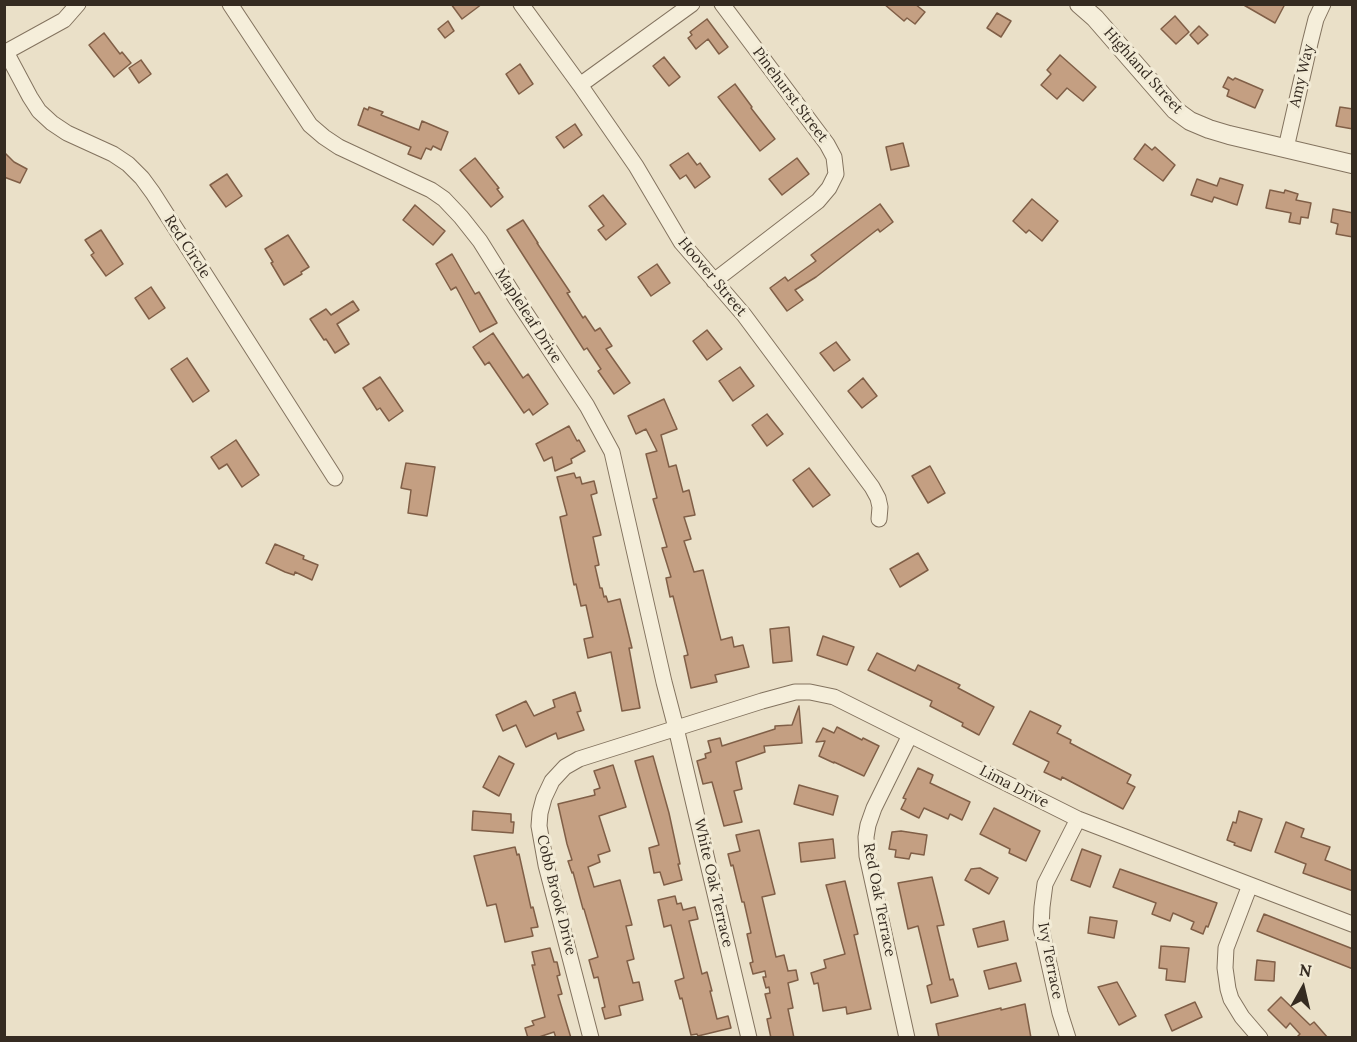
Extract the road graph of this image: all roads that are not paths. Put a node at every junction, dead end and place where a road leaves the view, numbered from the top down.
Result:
1 (78, 4) edge
2 (230, 4) edge
3 (521, 4) edge
4 (692, 4) edge
5 (722, 4) edge
6 (1079, 4) edge
7 (1323, 4) edge
8 (5, 52) edge
9 (580, 85) junction
10 (1286, 148) junction
11 (1353, 164) edge
12 (714, 281) junction
13 (335, 478) dead end
14 (879, 519) dead end
15 (676, 728) junction
16 (910, 735) junction
17 (1078, 819) junction
18 (1250, 885) junction
19 (1353, 924) edge
20 (591, 1038) edge
21 (749, 1038) edge
22 (907, 1038) edge
23 (1068, 1038) edge
24 (1260, 1038) edge

1 - 8 street
2 - 15 street, Mapleleaf Drive
3 - 9 street, Hoover Street
4 - 9 street
5 - 12 street, Pinehurst Street
6 - 10 street, Highland Street
7 - 10 street, Amy Way
8 - 13 street, Red Circle
9 - 12 street, Hoover Street
10 - 11 street, Highland Street
12 - 14 street, Hoover Street
15 - 16 street, Lima Drive
15 - 20 street, Cobb Brook Drive
15 - 21 street, White Oak Terrace
16 - 17 street, Lima Drive
16 - 22 street, Red Oak Terrace
17 - 18 street, Lima Drive
17 - 23 street, Ivy Terrace
18 - 19 street, Lima Drive
18 - 24 street

